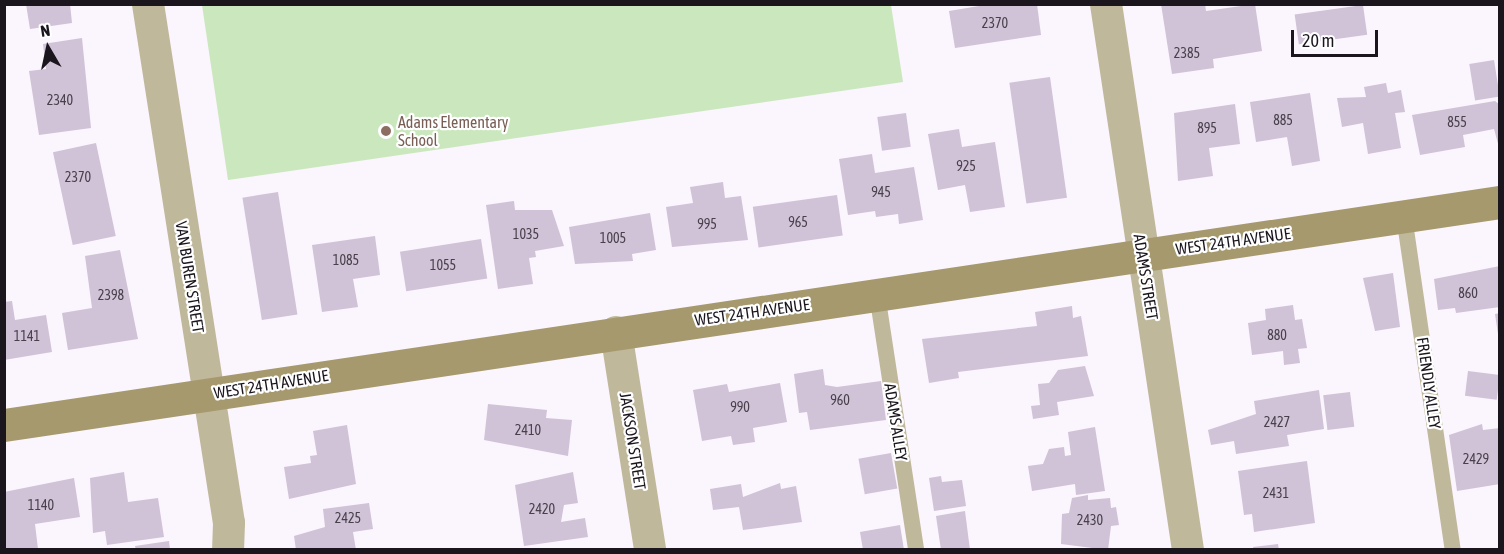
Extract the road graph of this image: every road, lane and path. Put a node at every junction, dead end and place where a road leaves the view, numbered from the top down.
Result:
1 (147, 4) edge
2 (1106, 4) edge
3 (1500, 202) edge
4 (1404, 216) junction
5 (1143, 254) junction
6 (877, 294) junction
7 (616, 332) junction
8 (209, 393) junction
9 (4, 425) edge
10 (228, 549) edge
11 (650, 549) edge
12 (916, 549) edge
13 (1188, 549) edge
14 (1453, 549) edge

1 - 8 street, VAN BUREN STREET
2 - 5 street, ADAMS STREET
3 - 4 street, WEST 24TH AVENUE
4 - 5 street, WEST 24TH AVENUE
4 - 14 lane, FRIENDLY ALLEY
5 - 6 street, WEST 24TH AVENUE
5 - 13 street, ADAMS STREET
6 - 7 street, WEST 24TH AVENUE
6 - 12 lane, ADAMS ALLEY
7 - 8 street, WEST 24TH AVENUE
7 - 11 street, JACKSON STREET
8 - 9 street, WEST 24TH AVENUE
8 - 10 street, VAN BUREN STREET

